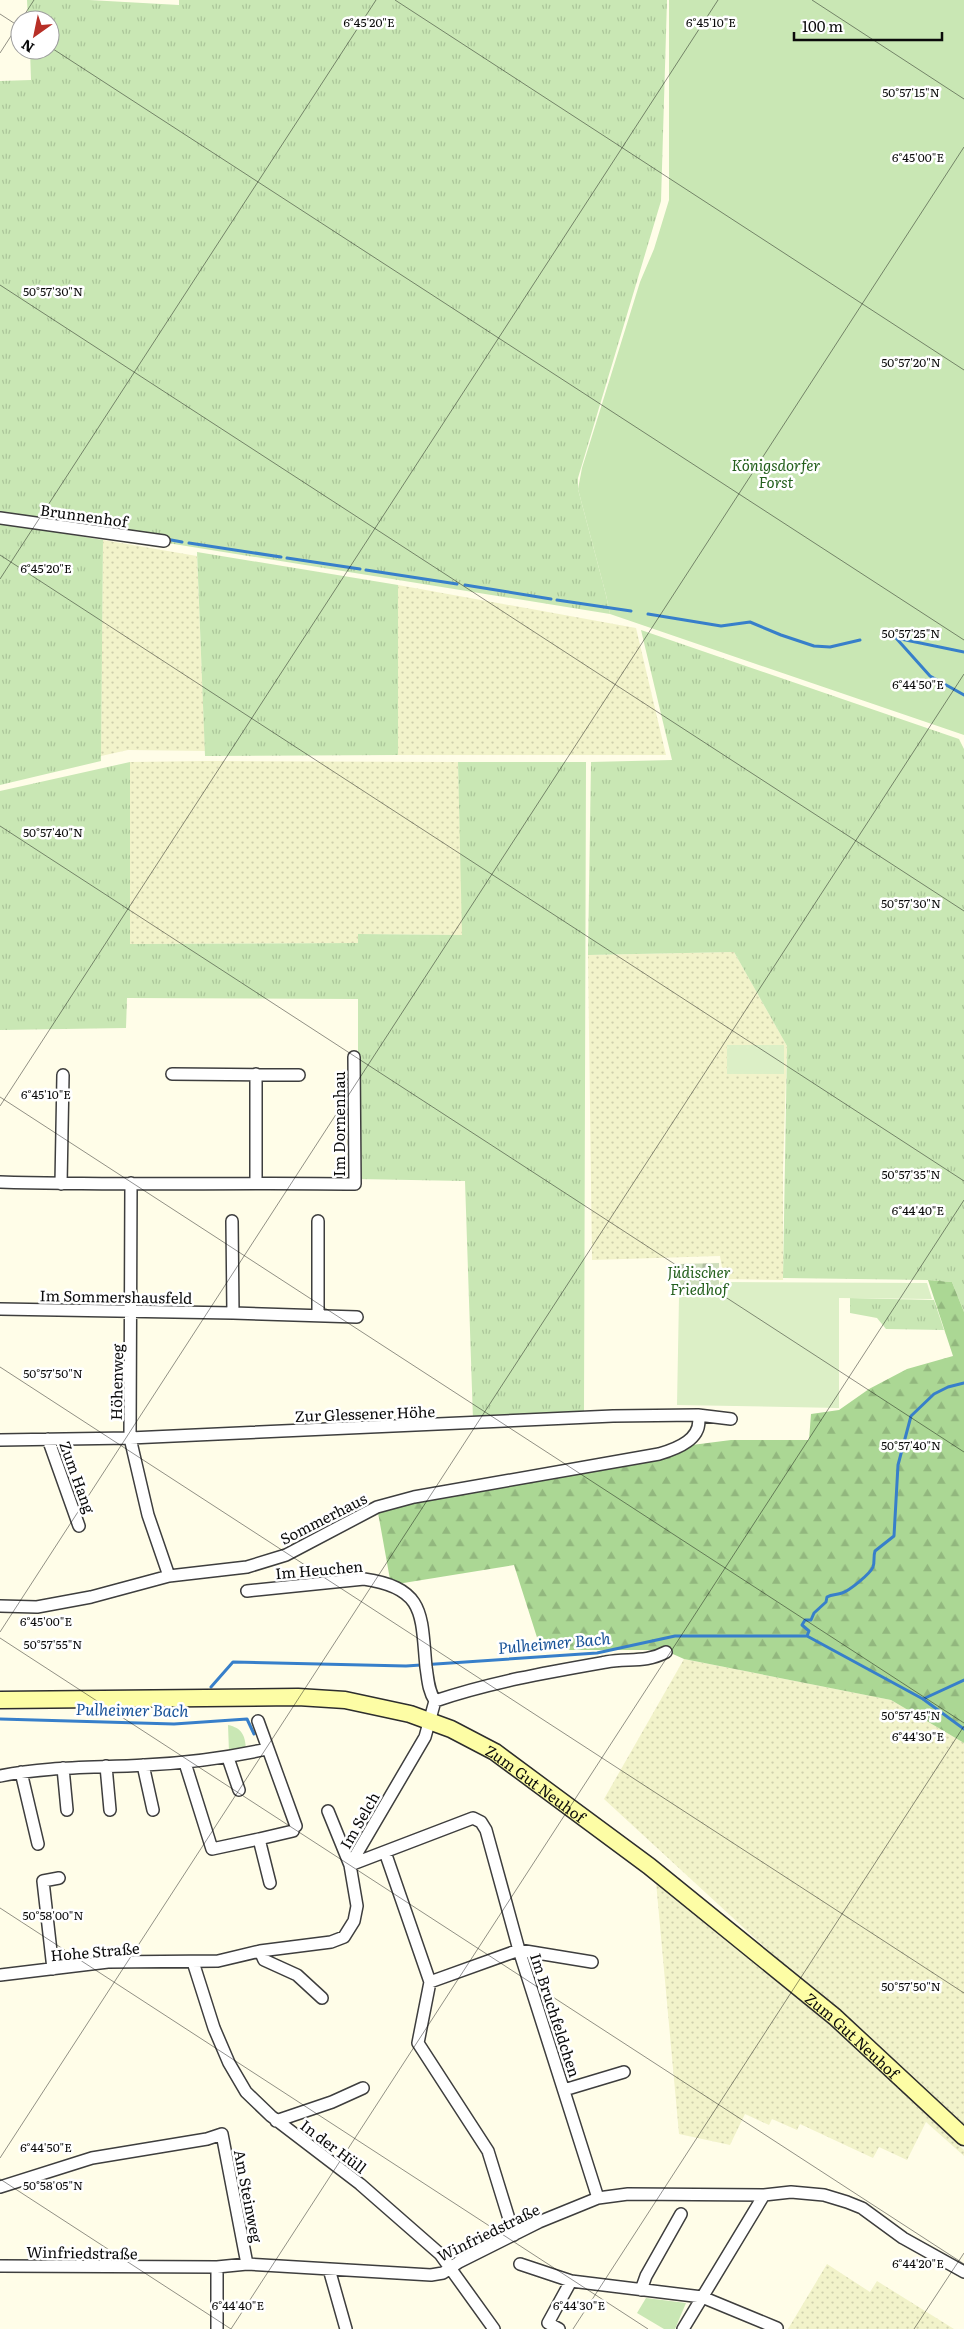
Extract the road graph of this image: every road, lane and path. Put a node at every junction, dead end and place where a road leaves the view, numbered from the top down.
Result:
1 (0, 518) edge
2 (164, 541) dead end
3 (354, 1057) dead end
4 (172, 1074) dead end
5 (256, 1074) junction
6 (63, 1075) dead end
7 (299, 1075) dead end
8 (0, 1182) edge
9 (256, 1182) junction
10 (62, 1184) junction
11 (131, 1184) junction
12 (232, 1221) dead end
13 (318, 1221) dead end
14 (0, 1310) edge
15 (132, 1311) junction
16 (232, 1313) junction
17 (318, 1314) junction
18 (357, 1317) dead end
19 (698, 1416) junction
20 (731, 1419) dead end
21 (130, 1438) junction
22 (48, 1439) junction
23 (0, 1440) edge
24 (79, 1526) dead end
25 (169, 1576) junction
26 (247, 1592) dead end
27 (0, 1606) edge
28 (666, 1652) dead end
29 (0, 1700) edge
30 (435, 1701) junction
31 (429, 1720) junction
32 (258, 1721) dead end
33 (267, 1750) junction
34 (228, 1758) junction
35 (185, 1763) junction
36 (143, 1765) junction
37 (106, 1766) junction
38 (63, 1768) junction
39 (21, 1772) junction
40 (0, 1776) edge
41 (240, 1790) dead end
42 (67, 1810) dead end
43 (110, 1810) dead end
44 (153, 1810) dead end
45 (328, 1811) dead end
46 (259, 1839) junction
47 (38, 1844) dead end
48 (385, 1852) junction
49 (351, 1869) junction
50 (59, 1878) dead end
51 (270, 1883) dead end
52 (519, 1950) junction
53 (260, 1952) junction
54 (193, 1962) junction
55 (592, 1962) dead end
56 (53, 1969) junction
57 (0, 1975) edge
58 (430, 1982) junction
59 (322, 1998) dead end
60 (624, 2072) dead end
61 (363, 2088) dead end
62 (564, 2090) junction
63 (276, 2120) junction
64 (964, 2137) edge
65 (0, 2187) edge
66 (764, 2195) junction
67 (598, 2198) junction
68 (682, 2214) dead end
69 (514, 2235) junction
70 (247, 2264) junction
71 (520, 2264) dead end
72 (0, 2266) edge
73 (451, 2267) junction
74 (217, 2268) junction
75 (329, 2269) junction
76 (964, 2272) edge
77 (571, 2281) junction
78 (641, 2290) junction
79 (702, 2297) junction
80 (777, 2328) dead end
81 (217, 2329) edge
82 (346, 2329) edge
83 (494, 2329) edge
84 (559, 2329) edge
85 (683, 2329) edge

1 - 2 street, Brunnenhof
3 - 9 street, Im Dornenhau
4 - 5 street
5 - 7 street
5 - 9 street
6 - 10 street
8 - 10 street, Im Dornenhau
9 - 11 street, Im Dornenhau
10 - 11 street, Im Dornenhau
11 - 15 street, Höhenweg
12 - 16 street
13 - 17 street
14 - 15 street, Im Sommershausfeld
15 - 16 street, Im Sommershausfeld
15 - 21 street, Höhenweg
16 - 17 street, Im Sommershausfeld
17 - 18 street, Im Sommershausfeld
19 - 20 street, Zur Glessener Höhe
19 - 21 street, Zur Glessener Höhe
19 - 25 street, Sommerhaus
21 - 22 street, Zur Glessener Höhe
21 - 25 street, Höhenweg
22 - 23 street, Zur Glessener Höhe
22 - 24 street, Zum Hang
25 - 27 street, Sommerhaus
26 - 30 street, Im Heuchen
28 - 30 street
29 - 31 main road, Zum Gut Neuhof
30 - 31 street
31 - 49 street, Im Selch
31 - 64 main road, Zum Gut Neuhof
32 - 33 street
33 - 34 street
33 - 46 street
34 - 35 street
34 - 41 street
35 - 36 street
35 - 46 street
36 - 37 street
36 - 44 street
37 - 38 street
37 - 43 street
38 - 39 street
38 - 42 street
39 - 40 street
39 - 47 street
45 - 49 street
46 - 51 street
48 - 49 street, Im Bruchfeldchen
48 - 52 street, Im Bruchfeldchen
48 - 58 street
49 - 53 street, Im Selch
50 - 56 street
52 - 55 street, Im Bruchfeldchen
52 - 58 street, Im Bruchfeldchen
52 - 62 street, Im Bruchfeldchen
53 - 54 street, Im Selch
53 - 59 street
54 - 56 street, Hohe Straße
54 - 63 street, In der Hüll
56 - 57 street, Hohe Straße
58 - 69 street
60 - 62 street, Im Bruchfeldchen
61 - 63 street
62 - 67 street, Im Bruchfeldchen
63 - 73 street, In der Hüll
65 - 70 street, Am Steinweg
66 - 67 street, Winfriedstraße
66 - 76 street, Winfriedstraße
66 - 79 street
67 - 69 street, Winfriedstraße
68 - 78 street
69 - 73 street, Winfriedstraße
70 - 74 street, Winfriedstraße
70 - 75 street, Winfriedstraße
71 - 77 street
72 - 74 street, Winfriedstraße
73 - 75 street, Winfriedstraße
73 - 83 street, In der Hüll
74 - 81 street
75 - 82 street
77 - 78 street
77 - 84 street
78 - 79 street
79 - 80 street
79 - 85 street

